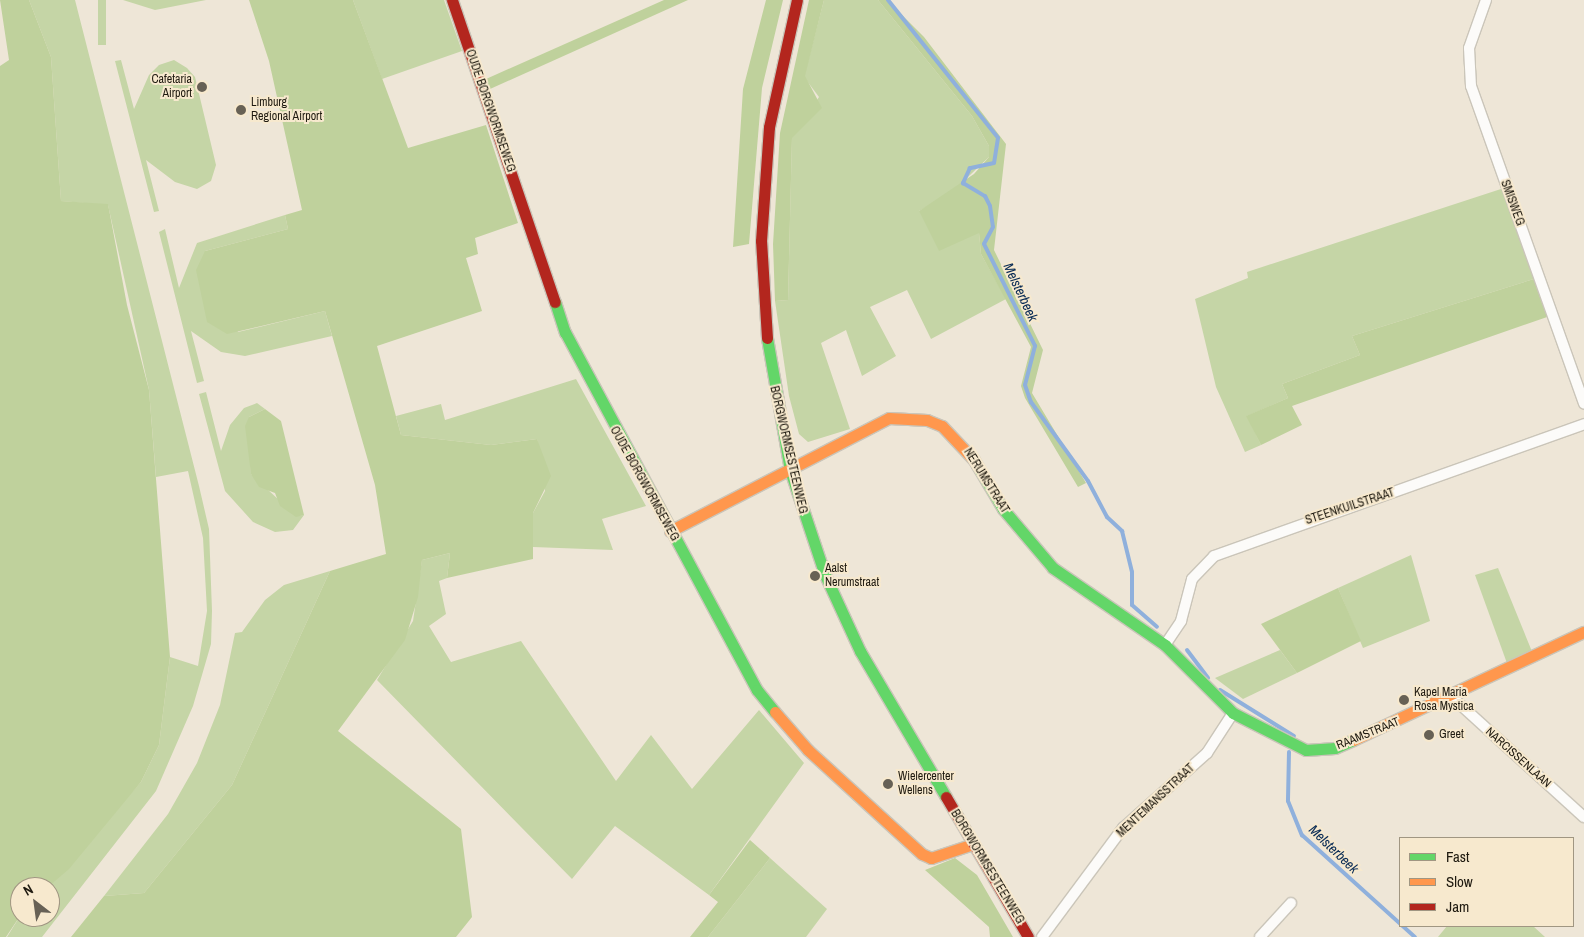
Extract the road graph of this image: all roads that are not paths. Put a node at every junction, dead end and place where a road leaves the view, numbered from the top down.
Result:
1 (452, 0) edge
2 (797, 0) edge
3 (1486, 0) edge
4 (1584, 403) edge
5 (1584, 424) edge
6 (790, 470) junction
7 (670, 531) junction
8 (1584, 632) edge
9 (1165, 644) junction
10 (1453, 698) junction
11 (1232, 712) junction
12 (1584, 817) edge
13 (973, 844) junction
14 (1291, 904) dead end
15 (1028, 937) edge
16 (1042, 937) edge
17 (1260, 937) edge

1 - 7 street, OUDE BORGWORMSEWEG
2 - 6 street, BORGWORMSESTEENWEG
3 - 4 street, SMISWEG
5 - 9 street, STEENKUILSTRAAT
6 - 7 street, NERUMSTRAAT
6 - 9 street, NERUMSTRAAT
6 - 13 street, BORGWORMSESTEENWEG
7 - 13 street, OUDE BORGWORMSEWEG
8 - 10 street, RAAMSTRAAT
9 - 11 street, NERUMSTRAAT
10 - 11 street, RAAMSTRAAT
10 - 12 street, NARCISSENLAAN
11 - 16 street, MENTEMANSSTRAAT
13 - 15 street, BORGWORMSESTEENWEG
14 - 17 street

